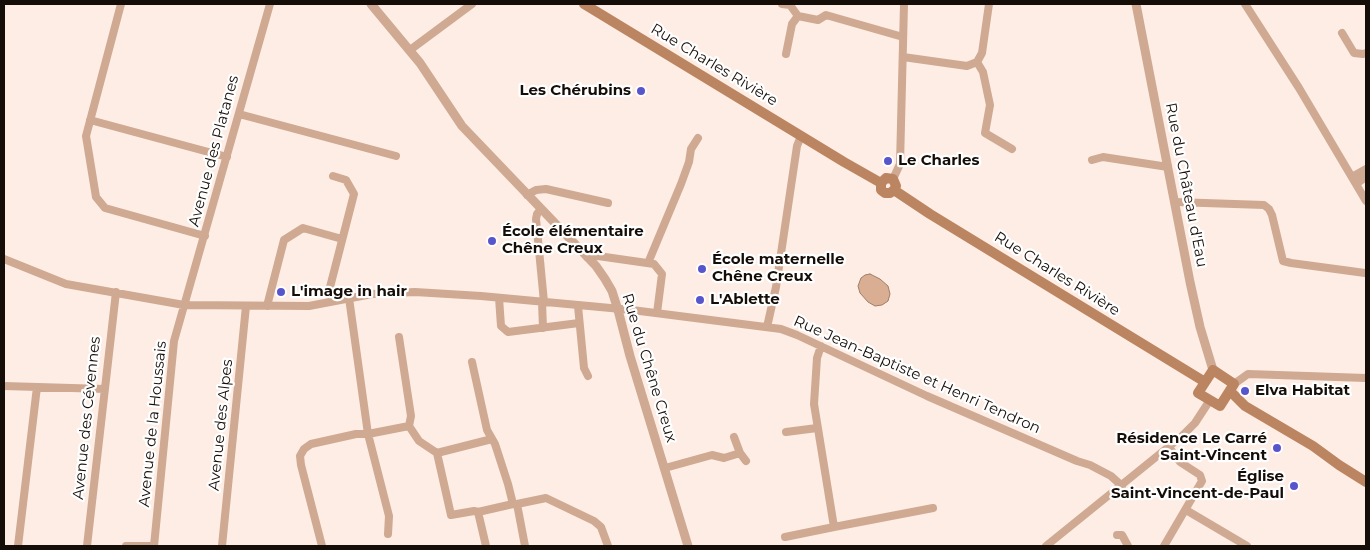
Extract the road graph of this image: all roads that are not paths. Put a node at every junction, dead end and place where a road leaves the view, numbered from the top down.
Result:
1 (121, 4) edge
2 (270, 4) edge
3 (370, 4) edge
4 (472, 4) edge
5 (584, 4) edge
6 (782, 4) edge
7 (904, 4) edge
8 (989, 4) edge
9 (1136, 4) edge
10 (1245, 4) edge
11 (798, 16) junction
12 (1342, 33) dead end
13 (903, 37) junction
14 (410, 50) junction
15 (1366, 53) edge
16 (786, 54) dead end
17 (903, 57) junction
18 (977, 62) junction
19 (239, 114) junction
20 (90, 120) junction
21 (801, 136) junction
22 (698, 138) dead end
23 (1012, 149) dead end
24 (396, 156) dead end
25 (227, 157) junction
26 (1092, 160) dead end
27 (1168, 167) junction
28 (1366, 169) edge
29 (333, 176) dead end
30 (1366, 177) edge
31 (893, 179) junction
32 (1354, 180) junction
33 (881, 183) junction
34 (894, 190) junction
35 (527, 196) junction
36 (1366, 201) edge
37 (1175, 202) junction
38 (608, 203) dead end
39 (541, 209) junction
40 (205, 236) junction
41 (342, 239) junction
42 (587, 257) junction
43 (4, 259) edge
44 (648, 263) junction
45 (1365, 273) dead end
46 (116, 292) junction
47 (349, 298) junction
48 (499, 298) junction
49 (330, 302) junction
50 (543, 302) junction
51 (184, 305) junction
52 (246, 306) junction
53 (267, 306) junction
54 (578, 306) junction
55 (618, 310) junction
56 (657, 313) junction
57 (579, 323) junction
58 (767, 327) junction
59 (543, 328) junction
60 (399, 337) dead end
61 (821, 346) junction
62 (472, 362) dead end
63 (1212, 370) junction
64 (588, 376) dead end
65 (1366, 378) edge
66 (1205, 382) junction
67 (4, 386) edge
68 (37, 387) junction
69 (1232, 387) junction
70 (105, 389) junction
71 (1210, 400) junction
72 (1224, 401) junction
73 (1245, 406) junction
74 (409, 426) junction
75 (816, 428) junction
76 (786, 432) dead end
77 (368, 434) junction
78 (734, 437) dead end
79 (492, 439) junction
80 (1169, 447) junction
81 (437, 453) junction
82 (740, 453) junction
83 (746, 461) dead end
84 (665, 468) junction
85 (1366, 482) edge
86 (1122, 486) junction
87 (515, 504) junction
88 (933, 508) dead end
89 (1186, 510) junction
90 (478, 512) junction
91 (834, 527) junction
92 (388, 534) dead end
93 (1117, 535) dead end
94 (785, 537) dead end
95 (1050, 545) edge
96 (18, 546) edge
97 (87, 546) edge
98 (126, 546) edge
99 (154, 546) edge
100 (222, 546) edge
101 (322, 546) edge
102 (486, 546) edge
103 (525, 546) edge
104 (608, 546) edge
105 (688, 546) edge
106 (1128, 546) edge
107 (1164, 546) edge
108 (1247, 546) edge

1 - 20 street
2 - 19 street, Avenue des Platanes
3 - 14 street, Rue du Chêne Creux
4 - 14 street
5 - 21 main road, Rue Charles Rivière
6 - 11 street
7 - 13 street
8 - 18 street
9 - 27 street, Rue du Château d'Eau
10 - 32 street
11 - 13 street
11 - 16 street
12 - 15 street
13 - 17 street
14 - 35 street, Rue du Chêne Creux
17 - 18 street
17 - 31 street
18 - 23 street
19 - 24 street
19 - 25 street, Avenue des Platanes
20 - 25 street
20 - 40 street
21 - 33 main road, Rue Charles Rivière
21 - 58 street
22 - 44 street
25 - 40 street, Avenue des Platanes
26 - 27 street
27 - 37 street, Rue du Château d'Eau
28 - 32 street
29 - 41 street
30 - 32 street
31 - 33 main road
31 - 34 main road
32 - 36 street
33 - 34 main road, Rue Charles Rivière
34 - 66 main road, Rue Charles Rivière
35 - 38 street
35 - 39 street, Rue du Chêne Creux
37 - 45 street
37 - 63 street, Rue du Château d'Eau
39 - 42 street, Rue du Chêne Creux
39 - 50 street
40 - 51 street, Avenue des Platanes
41 - 49 street
41 - 53 street
42 - 44 street
42 - 55 street, Rue du Chêne Creux
43 - 46 street, Rue Jean-Baptiste et Henri Tendron
44 - 56 street
46 - 51 street, Rue Jean-Baptiste et Henri Tendron
46 - 70 street, Avenue des Cévennes
47 - 48 street, Rue Jean-Baptiste et Henri Tendron
47 - 49 street, Rue Jean-Baptiste et Henri Tendron
47 - 77 street
48 - 50 street, Rue Jean-Baptiste et Henri Tendron
48 - 59 street
49 - 53 street, Rue Jean-Baptiste et Henri Tendron
50 - 54 street, Rue Jean-Baptiste et Henri Tendron
50 - 59 street
51 - 52 street, Rue Jean-Baptiste et Henri Tendron
51 - 99 street, Avenue de la Houssais
52 - 53 street, Rue Jean-Baptiste et Henri Tendron
52 - 100 street, Avenue des Alpes
54 - 55 street, Rue Jean-Baptiste et Henri Tendron
54 - 57 street
55 - 56 street, Rue Jean-Baptiste et Henri Tendron
55 - 84 street, Rue du Chêne Creux
56 - 58 street, Rue Jean-Baptiste et Henri Tendron
57 - 59 street
57 - 64 street
58 - 61 street, Rue Jean-Baptiste et Henri Tendron
60 - 74 street
61 - 75 street
61 - 86 street, Rue Jean-Baptiste et Henri Tendron
62 - 79 street
63 - 66 main road
63 - 69 main road
65 - 69 street
66 - 71 main road
67 - 68 street
68 - 70 street
68 - 96 street
69 - 72 main road
69 - 73 main road
70 - 97 street, Avenue des Cévennes
71 - 72 main road
71 - 80 street
72 - 73 main road
73 - 85 main road
74 - 77 street
74 - 81 street
75 - 76 street
75 - 91 street
77 - 92 street
77 - 101 street
78 - 82 street
79 - 81 street
79 - 87 street
80 - 86 street
80 - 89 street
81 - 90 street
82 - 83 street
82 - 84 street
84 - 105 street, Rue du Chêne Creux
86 - 95 street
87 - 90 street
87 - 103 street
87 - 104 street
88 - 91 street
89 - 107 street
89 - 108 street
90 - 102 street
91 - 94 street
93 - 106 street
98 - 99 street

